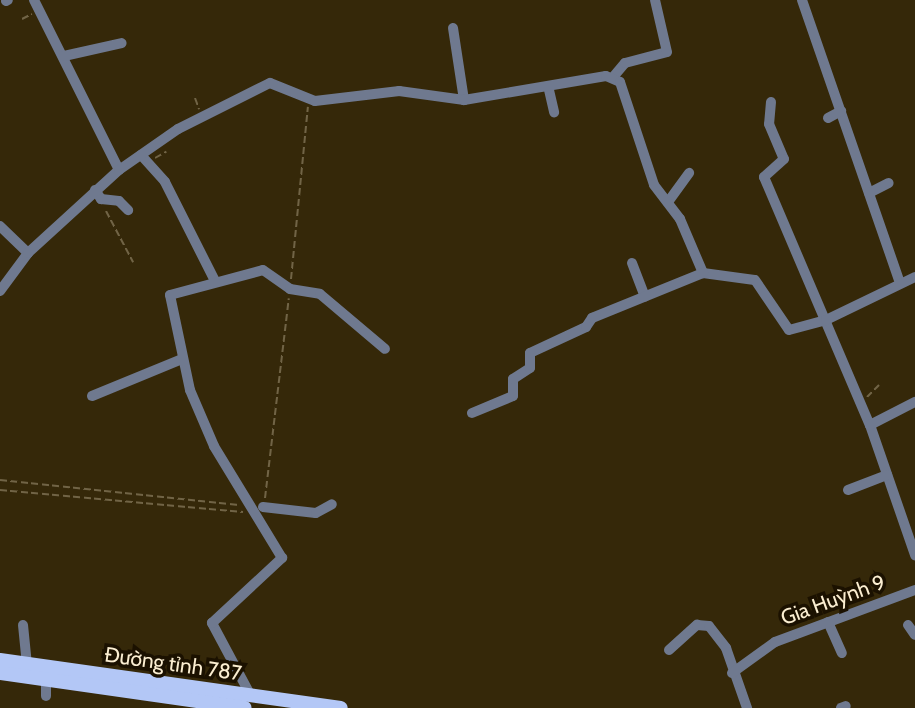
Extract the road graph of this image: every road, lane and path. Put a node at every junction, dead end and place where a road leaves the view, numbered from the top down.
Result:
1 (34, 0) edge
2 (655, 0) edge
3 (802, 0) edge
4 (453, 27) dead end
5 (122, 43) dead end
6 (64, 56) junction
7 (614, 76) junction
8 (549, 90) junction
9 (309, 99) junction
10 (464, 100) junction
11 (771, 102) dead end
12 (841, 111) junction
13 (554, 112) dead end
14 (828, 118) dead end
15 (166, 152) dead end
16 (145, 159) junction
17 (119, 170) junction
18 (689, 173) dead end
19 (889, 183) dead end
20 (869, 193) junction
21 (98, 195) junction
22 (668, 202) junction
23 (128, 210) dead end
24 (0, 226) edge
25 (28, 253) junction
26 (133, 262) dead end
27 (632, 263) dead end
28 (703, 273) junction
29 (915, 277) edge
30 (214, 279) junction
31 (900, 283) junction
32 (296, 289) junction
33 (0, 291) edge
34 (645, 297) junction
35 (826, 320) junction
36 (385, 349) dead end
37 (182, 359) junction
38 (879, 385) dead end
39 (92, 396) dead end
40 (860, 400) junction
41 (915, 402) edge
42 (472, 413) dead end
43 (870, 425) junction
44 (887, 474) junction
45 (0, 480) edge
46 (0, 489) edge
47 (848, 490) dead end
48 (332, 504) dead end
49 (263, 507) joint
50 (252, 510) junction
51 (915, 555) edge
52 (915, 590) edge
53 (828, 622) junction
54 (23, 625) dead end
55 (669, 650) dead end
56 (842, 653) dead end
57 (0, 660) edge
58 (27, 665) junction
59 (0, 673) edge
60 (732, 673) junction
61 (156, 696) junction
62 (139, 700) dead end
63 (248, 702) edge
64 (341, 708) edge
65 (747, 708) edge

1 - 6 street
2 - 7 street
3 - 12 street
4 - 10 street
5 - 6 street
6 - 17 street
7 - 8 street
7 - 22 street
8 - 10 street
8 - 13 street
9 - 10 street
9 - 16 street
9 - 32 path
11 - 35 street
12 - 14 street
12 - 20 street
15 - 16 path
16 - 17 street
16 - 30 street
17 - 21 street
18 - 22 street
19 - 20 street
20 - 31 street
21 - 23 street
21 - 25 street
21 - 26 path
22 - 28 street
24 - 25 street
25 - 33 street
27 - 34 street
28 - 34 street
28 - 35 street
29 - 31 street
30 - 32 street
30 - 37 street
31 - 35 street
32 - 36 street
32 - 49 path
34 - 42 street
35 - 40 street
37 - 39 street
37 - 50 street
38 - 40 path
40 - 43 street
41 - 43 street
43 - 44 street
44 - 47 street
44 - 51 street
45 - 50 path
46 - 50 path
48 - 49 street
50 - 63 street
52 - 53 street, Gia Huỳnh 9
53 - 56 street
53 - 60 street, Gia Huỳnh 9
54 - 58 street
55 - 60 street
57 - 58 main road, Đường tỉnh 787
58 - 63 main road, Đường tỉnh 787
59 - 61 main road, Đường tỉnh 787
60 - 65 street
61 - 62 street
61 - 63 main road, Đường tỉnh 787
63 - 64 main road, Đường tỉnh 787

